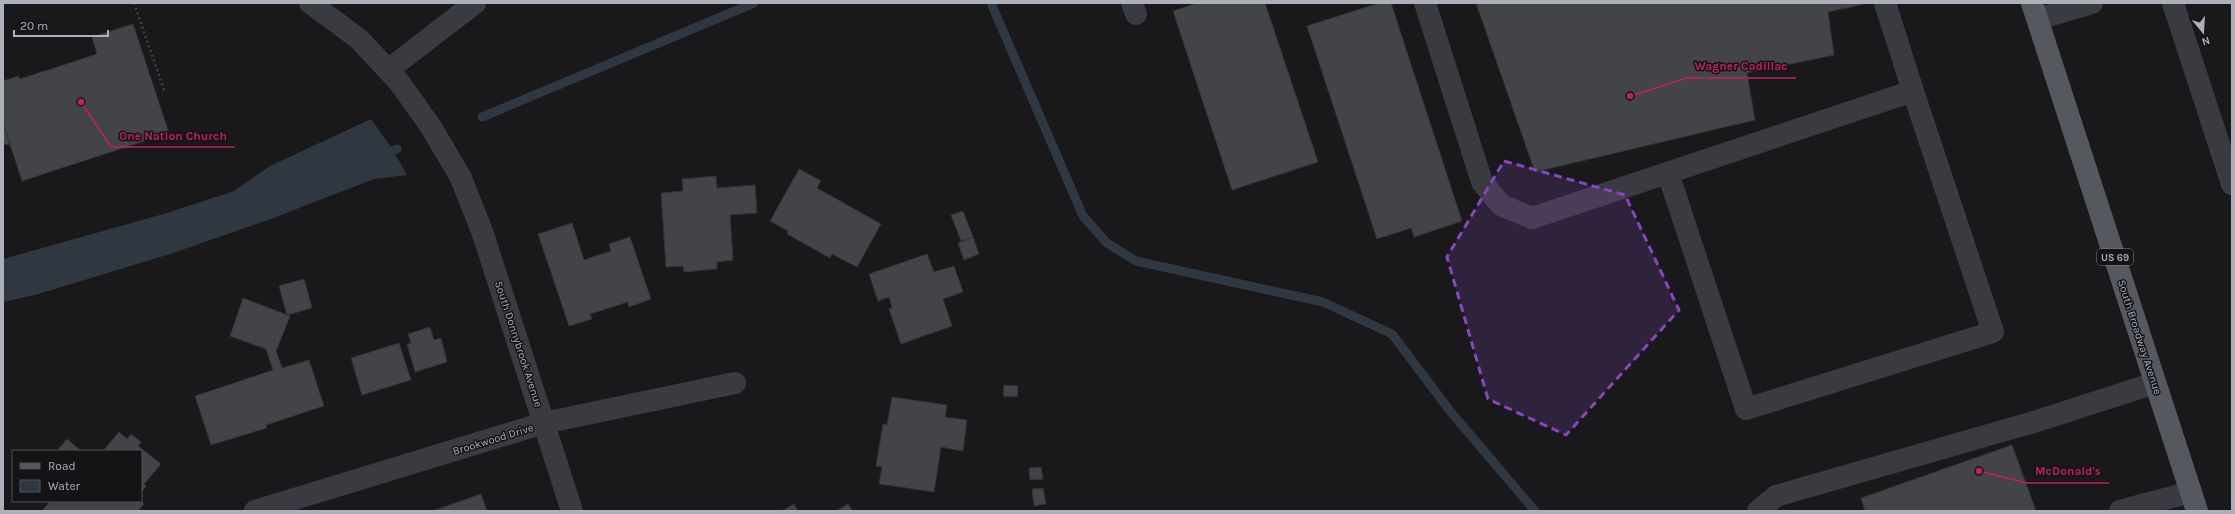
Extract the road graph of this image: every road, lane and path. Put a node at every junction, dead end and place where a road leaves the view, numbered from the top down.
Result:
1 (134, 3) edge
2 (310, 3) edge
3 (475, 3) edge
4 (1425, 3) edge
5 (1885, 3) edge
6 (2092, 3) edge
7 (2173, 3) edge
8 (2035, 11) edge
9 (388, 70) junction
10 (164, 90) dead end
11 (1913, 91) junction
12 (1668, 173) junction
13 (2232, 184) edge
14 (735, 382) dead end
15 (2155, 383) junction
16 (544, 423) junction
17 (2194, 502) edge
18 (255, 511) edge
19 (572, 511) edge
20 (1758, 511) edge
21 (2120, 511) edge

1 - 10 path
2 - 9 street, South Donnybrook Avenue
3 - 9 street
4 - 12 street
5 - 11 street
6 - 8 street
7 - 13 street
8 - 15 main road, South Broadway Avenue / US 69
9 - 16 street, South Donnybrook Avenue
11 - 12 street
11 - 12 street
14 - 16 street, Brookwood Drive
15 - 17 main road, South Broadway Avenue / US 69
15 - 20 street
16 - 18 street, Brookwood Drive
16 - 19 street, South Donnybrook Avenue
17 - 21 street

